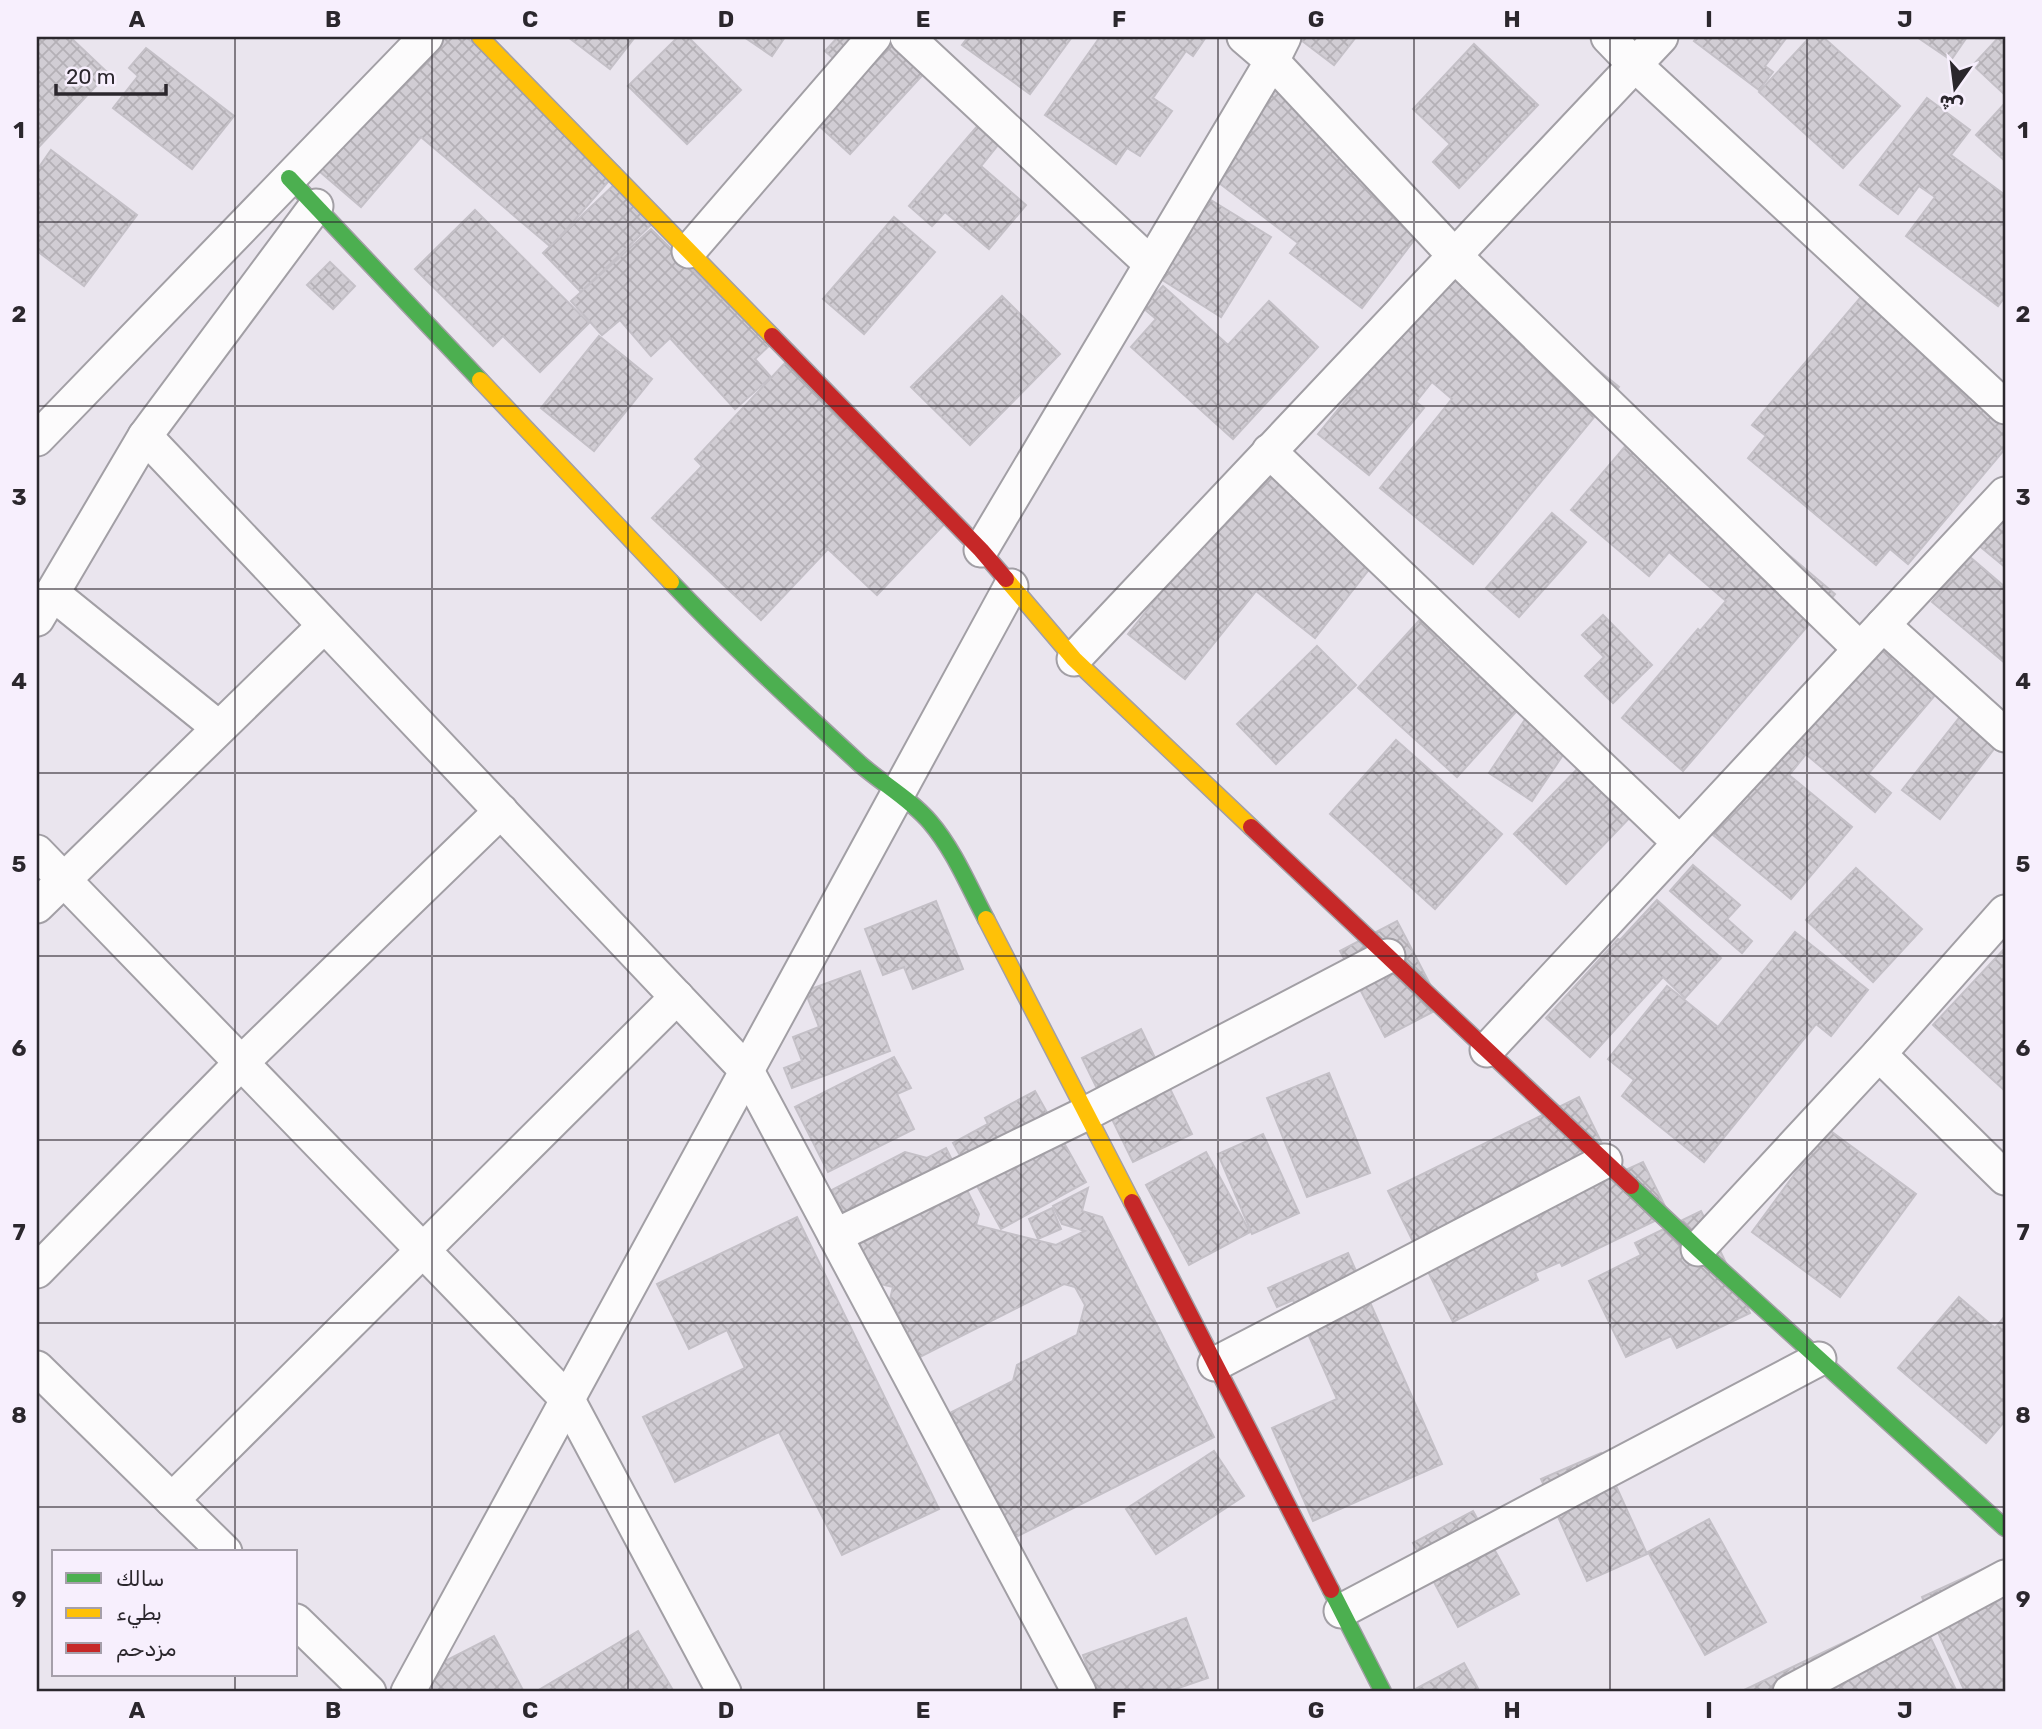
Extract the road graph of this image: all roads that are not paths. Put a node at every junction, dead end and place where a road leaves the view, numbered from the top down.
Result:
1 (426, 37) edge
2 (480, 37) edge
3 (874, 37) edge
4 (907, 37) edge
5 (1244, 37) edge
6 (1608, 37) edge
7 (1661, 37) edge
8 (1278, 49) edge
9 (1634, 64) junction
10 (289, 178) junction
11 (316, 206) junction
12 (689, 251) junction
13 (1454, 256) junction
14 (1151, 264) junction
15 (2005, 407) edge
16 (145, 436) junction
17 (37, 439) edge
18 (1269, 452) junction
19 (2005, 494) edge
20 (981, 550) junction
21 (1011, 586) junction
22 (45, 606) edge
23 (1882, 625) junction
24 (324, 626) junction
25 (1860, 649) junction
26 (1073, 659) junction
27 (219, 728) junction
28 (2005, 735) edge
29 (899, 793) junction
30 (501, 811) junction
31 (1680, 843) junction
32 (37, 852) edge
33 (63, 879) junction
34 (37, 906) edge
35 (2005, 912) edge
36 (1388, 957) junction
37 (677, 997) junction
38 (1487, 1050) junction
39 (1879, 1054) junction
40 (241, 1063) junction
41 (747, 1071) junction
42 (1087, 1113) junction
43 (1605, 1161) junction
44 (2005, 1178) edge
45 (835, 1236) junction
46 (1698, 1249) junction
47 (422, 1250) junction
48 (37, 1271) edge
49 (1819, 1359) junction
50 (1215, 1364) junction
51 (37, 1368) edge
52 (568, 1400) junction
53 (172, 1500) junction
54 (2005, 1528) edge
55 (223, 1550) edge
56 (2005, 1577) edge
57 (1341, 1611) junction
58 (298, 1623) edge
59 (369, 1692) edge
60 (408, 1692) edge
61 (724, 1692) edge
62 (1079, 1692) edge
63 (1383, 1692) edge
64 (1790, 1692) edge

1 - 10 street
2 - 12 street
3 - 12 street
4 - 14 street
5 - 8 street
6 - 9 street
7 - 9 street
8 - 13 street
8 - 14 street
9 - 13 street
9 - 15 street
10 - 11 street
10 - 17 street
11 - 16 street
11 - 29 street
12 - 20 street
13 - 18 street
13 - 25 street
14 - 20 street
16 - 22 street
16 - 24 street
18 - 26 street
18 - 31 street
19 - 23 street
20 - 21 street
21 - 26 street
21 - 29 street
22 - 27 street
23 - 25 street
23 - 28 street
24 - 27 street
24 - 30 street
25 - 31 street
26 - 36 street
27 - 33 street
29 - 41 street
29 - 42 street
30 - 37 street
30 - 40 street
31 - 38 street
32 - 33 street
33 - 34 street
33 - 40 street
35 - 39 street
36 - 38 street
36 - 42 street
37 - 41 street
37 - 47 street
38 - 43 street
39 - 44 street
39 - 46 street
40 - 47 street
40 - 48 street
41 - 45 street
41 - 52 street
42 - 45 street
42 - 50 street
43 - 46 street
43 - 50 street
45 - 62 street
46 - 49 street
47 - 52 street
47 - 53 street
49 - 54 street
49 - 57 street
50 - 57 street
51 - 53 street
52 - 60 street
52 - 61 street
53 - 55 street
56 - 64 street
57 - 63 street
58 - 59 street

